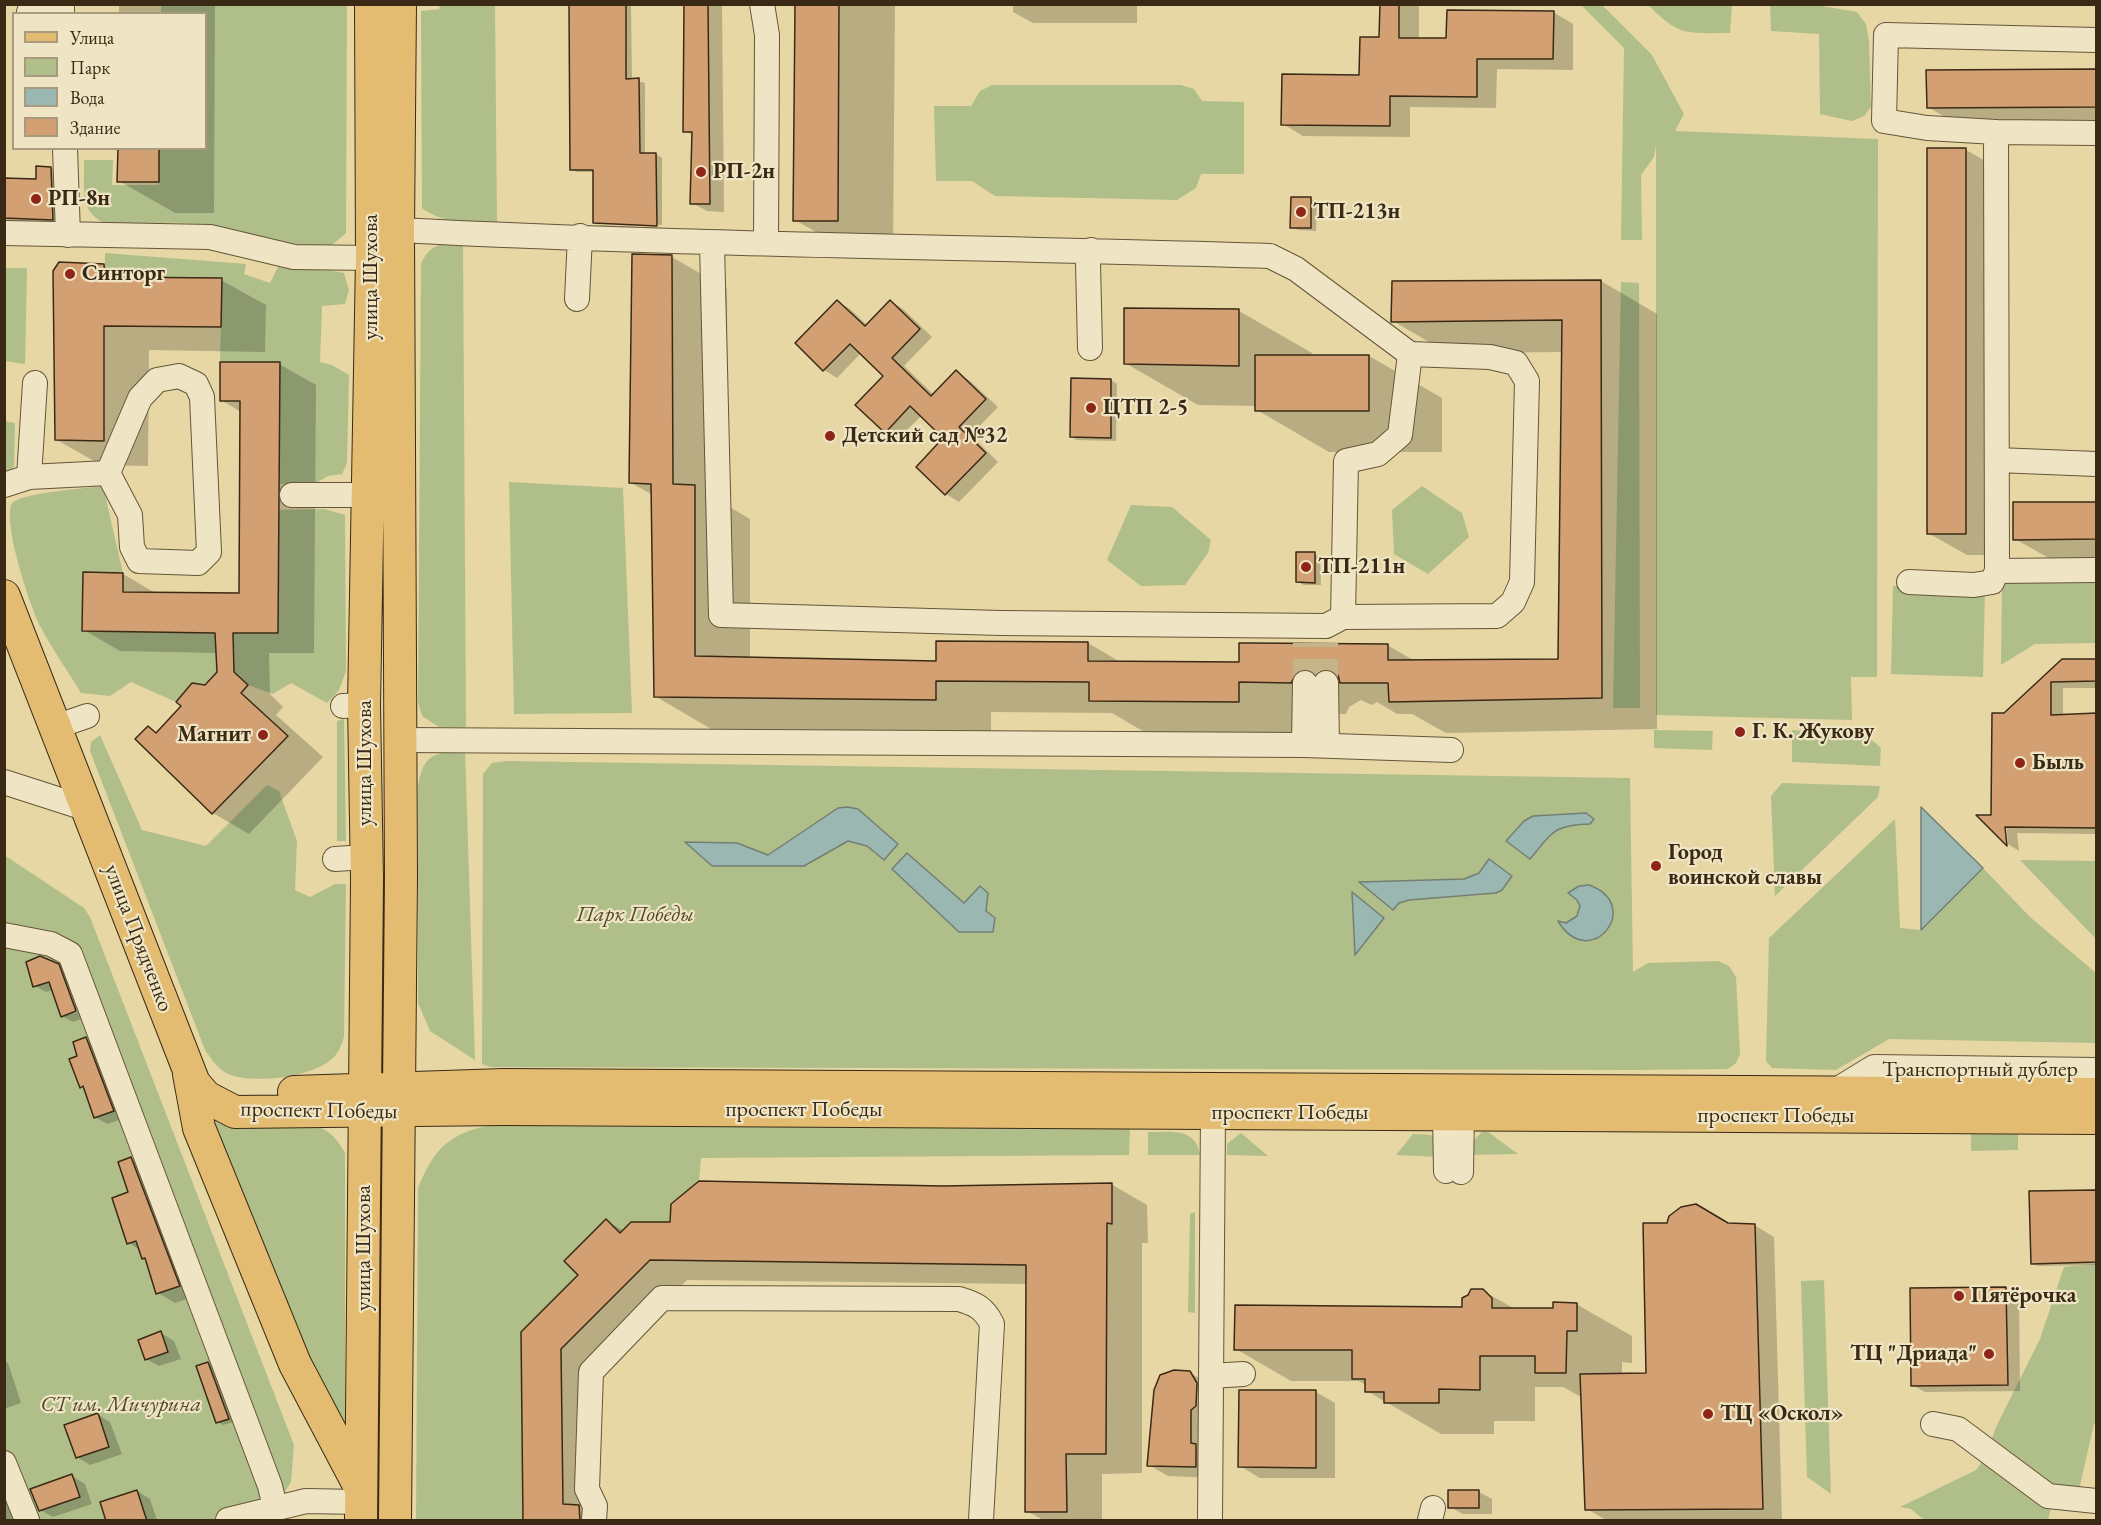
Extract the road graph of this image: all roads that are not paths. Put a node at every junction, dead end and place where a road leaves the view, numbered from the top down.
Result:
1 (371, 4) edge
2 (400, 4) edge
3 (762, 4) edge
4 (2097, 40) edge
5 (1996, 132) junction
6 (2097, 133) edge
7 (65, 150) edge
8 (398, 230) junction
9 (4, 233) edge
10 (68, 235) junction
11 (580, 236) junction
12 (766, 243) junction
13 (712, 244) junction
14 (1091, 250) junction
15 (372, 258) junction
16 (577, 299) dead end
17 (1090, 348) dead end
18 (1410, 354) junction
19 (35, 382) dead end
20 (1997, 460) junction
21 (2097, 464) edge
22 (108, 474) junction
23 (29, 477) junction
24 (4, 486) edge
25 (292, 495) dead end
26 (369, 495) junction
27 (2097, 570) edge
28 (1997, 572) junction
29 (1909, 582) dead end
30 (4, 596) edge
31 (1321, 631) junction
32 (1315, 683) tunnel mouth
33 (87, 716) dead end
34 (55, 727) junction
35 (400, 740) junction
36 (1315, 745) junction
37 (1450, 750) dead end
38 (4, 782) edge
39 (88, 809) junction
40 (366, 857) junction
41 (335, 859) dead end
42 (4, 935) edge
43 (188, 1068) junction
44 (2097, 1070) edge
45 (1833, 1092) junction
46 (2097, 1094) edge
47 (365, 1100) junction
48 (400, 1100) junction
49 (1213, 1112) junction
50 (1454, 1114) junction
51 (2097, 1118) edge
52 (1454, 1171) dead end
53 (1243, 1374) dead end
54 (1211, 1376) junction
55 (1933, 1424) dead end
56 (4, 1463) edge
57 (2097, 1501) edge
58 (361, 1504) edge
59 (274, 1507) junction
60 (395, 1513) edge
61 (27, 1521) edge
62 (228, 1521) edge
63 (594, 1521) edge
64 (981, 1521) edge
65 (1210, 1521) edge

1 - 15 main road, улица Шухова
2 - 8 main road, улица Шухова
3 - 12 street
4 - 5 street
5 - 6 street
5 - 20 street
7 - 10 street
8 - 11 street
8 - 15 main road
8 - 35 main road, улица Шухова
9 - 10 street
10 - 15 street
11 - 13 street
11 - 16 street
12 - 13 street
12 - 14 street
13 - 31 street
14 - 17 street
14 - 18 street
15 - 26 main road, улица Шухова
18 - 31 street
18 - 31 street
19 - 23 street
20 - 21 street
20 - 28 street
22 - 22 street
22 - 23 street
23 - 24 street
25 - 26 street
26 - 40 main road, улица Шухова
27 - 28 street
28 - 29 street
30 - 34 main road, улица Прядченко
32 - 36 street
33 - 34 street
34 - 39 main road, улица Прядченко
35 - 36 street
35 - 48 main road, улица Шухова
36 - 37 street
38 - 39 street
39 - 43 main road, улица Прядченко
40 - 41 street
40 - 47 main road, улица Шухова
42 - 59 street
43 - 47 main road, проспект Победы
43 - 58 main road
44 - 45 street, Транспортный дублер
45 - 46 main road, проспект Победы
45 - 48 main road, проспект Победы
47 - 48 main road, проспект Победы
47 - 58 main road, улица Шухова
48 - 49 main road, проспект Победы
48 - 60 main road, улица Шухова
49 - 50 main road, проспект Победы
49 - 54 street
50 - 51 main road, проспект Победы
50 - 52 street
53 - 54 street
54 - 65 street
55 - 57 street
56 - 61 street
58 - 59 street
58 - 60 main road
59 - 62 street
63 - 64 street

